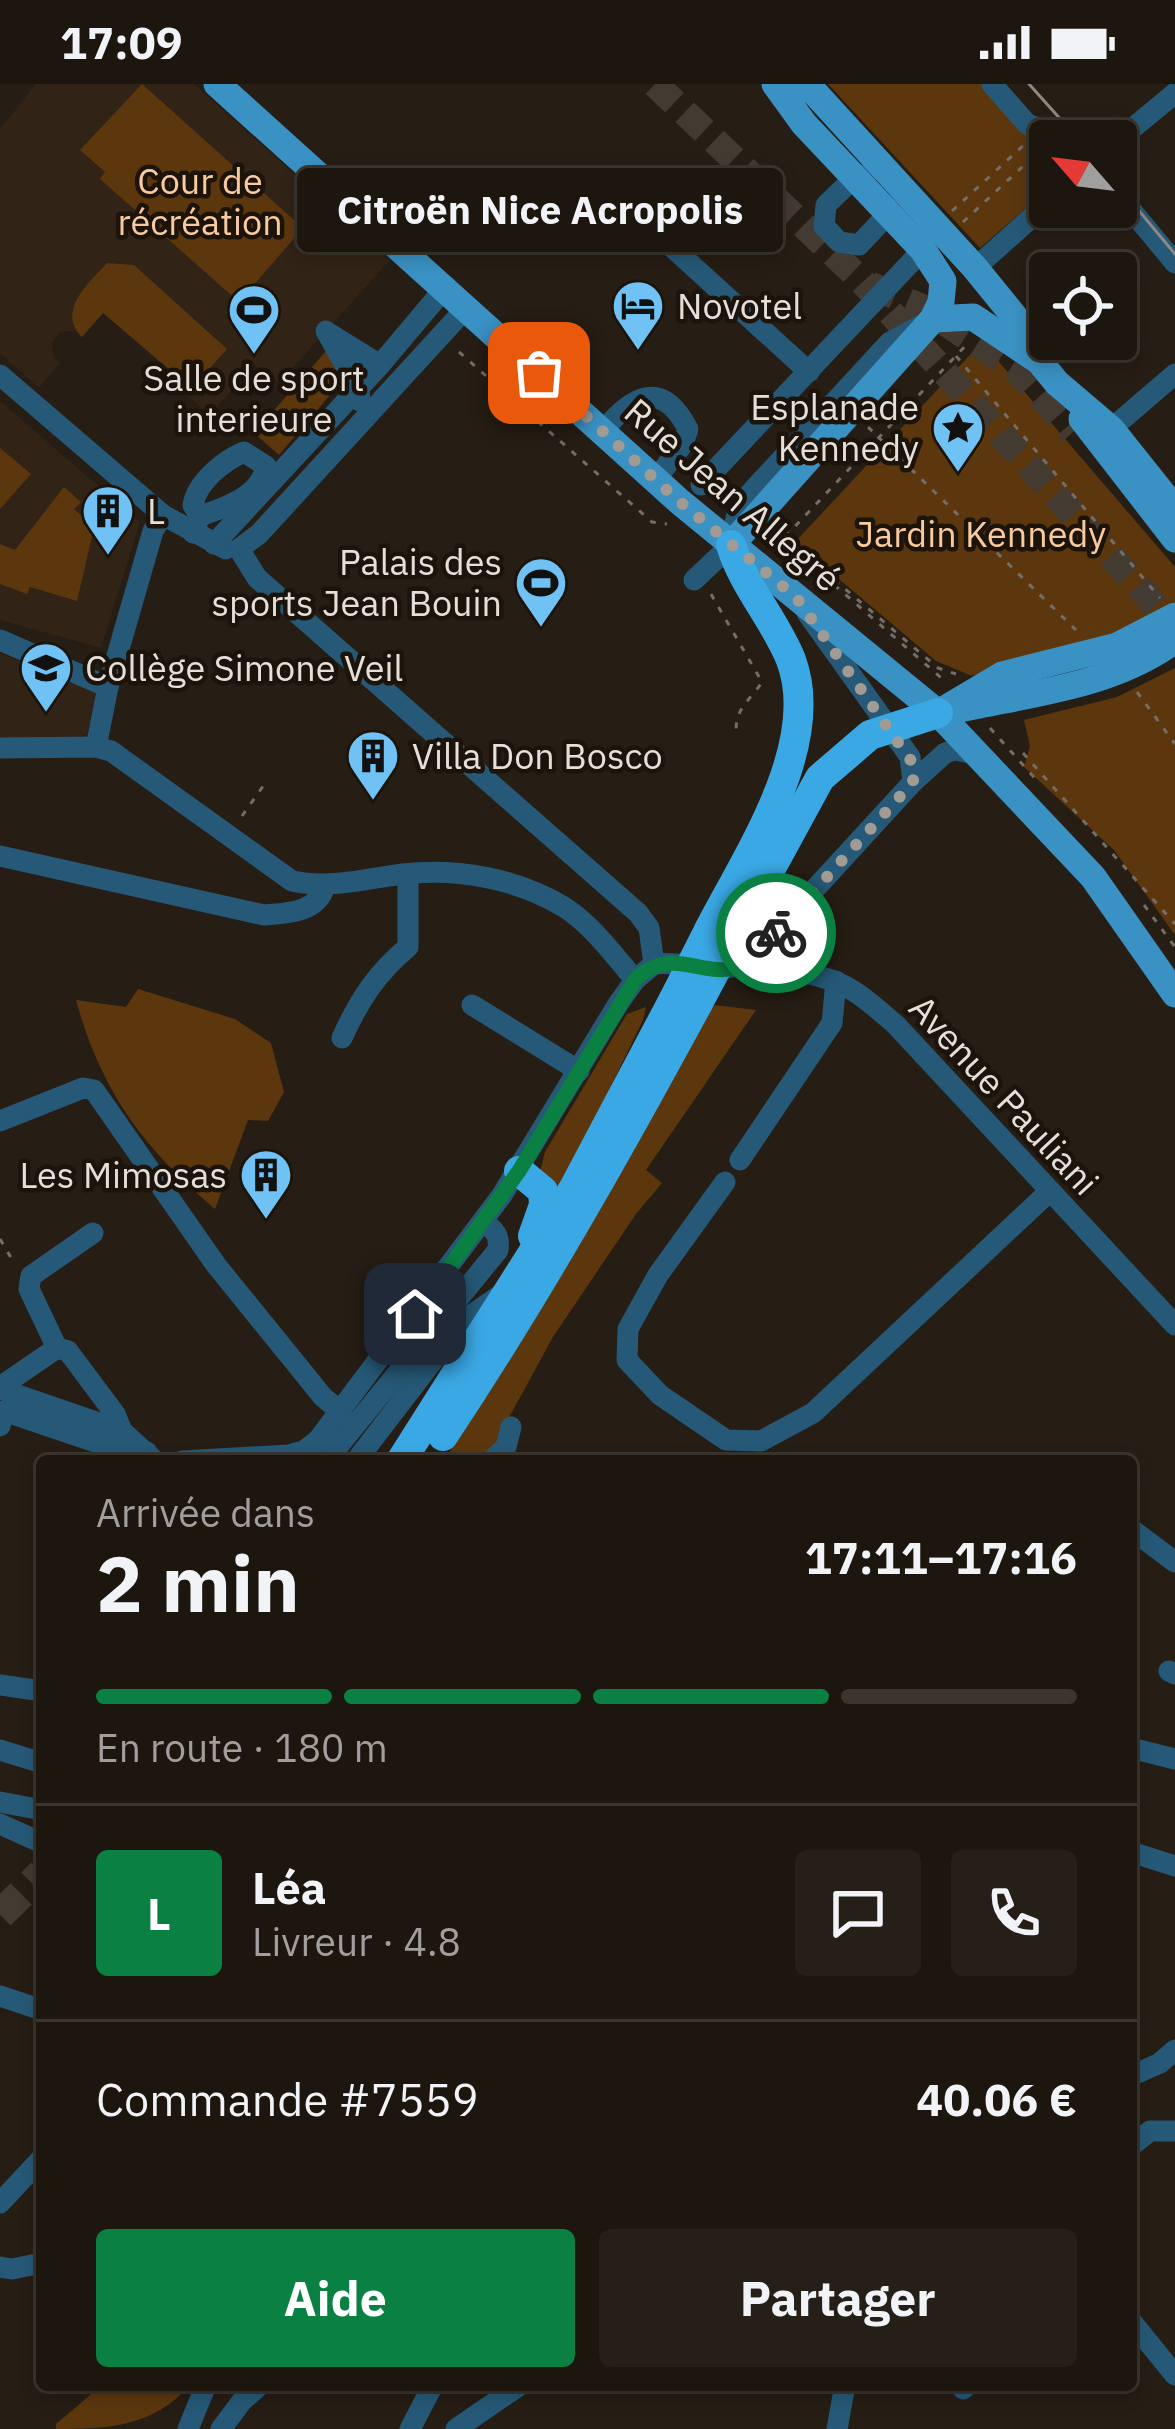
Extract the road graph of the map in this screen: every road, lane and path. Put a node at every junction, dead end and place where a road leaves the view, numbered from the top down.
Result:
1 (217, 84) edge
2 (775, 84) edge
3 (992, 84) edge
4 (812, 86) edge
5 (1175, 93) edge
6 (1137, 124) edge
7 (1029, 125) edge
8 (1029, 151) edge
9 (1029, 155) edge
10 (855, 177) junction
11 (924, 212) junction
12 (889, 213) junction
13 (638, 216) dead end
14 (1137, 217) edge
15 (1029, 220) edge
16 (950, 223) dead end
17 (959, 225) dead end
18 (915, 258) dead end
19 (1175, 262) edge
20 (975, 268) junction
21 (445, 288) junction
22 (467, 307) junction
23 (933, 319) junction
24 (975, 336) dead end
25 (450, 350) dead end
26 (956, 356) junction
27 (413, 363) junction
28 (380, 365) junction
29 (809, 372) junction
30 (1048, 372) junction
31 (1175, 374) edge
32 (0, 376) edge
33 (359, 389) junction
34 (362, 419) junction
35 (867, 426) dead end
36 (1111, 429) junction
37 (603, 431) junction
38 (1073, 432) tunnel mouth
39 (879, 437) junction
40 (656, 479) junction
41 (705, 494) dead end
42 (1175, 509) edge
43 (164, 515) junction
44 (756, 516) junction
45 (667, 524) dead end
46 (202, 531) junction
47 (784, 537) junction
48 (1175, 538) edge
49 (731, 544) junction
50 (773, 546) dead end
51 (239, 549) junction
52 (1175, 556) edge
53 (702, 587) joint
54 (796, 597) junction
55 (1175, 613) edge
56 (1076, 629) dead end
57 (0, 640) edge
58 (1175, 640) edge
59 (1128, 681) dead end
60 (108, 687) junction
61 (952, 695) junction
62 (887, 728) junction
63 (737, 732) dead end
64 (1175, 744) edge
65 (96, 746) junction
66 (0, 748) edge
67 (1024, 753) dead end
68 (977, 754) junction
69 (266, 782) dead end
70 (913, 782) junction
71 (228, 837) junction
72 (0, 856) edge
73 (408, 874) junction
74 (325, 886) junction
75 (1175, 924) edge
76 (733, 940) junction
77 (654, 964) junction
78 (635, 980) junction
79 (836, 982) junction
80 (1175, 994) edge
81 (686, 1001) junction
82 (472, 1005) dead end
83 (342, 1037) dead end
84 (579, 1071) junction
85 (0, 1121) edge
86 (740, 1160) dead end
87 (519, 1171) junction
88 (725, 1182) dead end
89 (1050, 1191) junction
90 (483, 1222) junction
91 (93, 1233) dead end
92 (515, 1284) junction
93 (1175, 1324) edge
94 (57, 1348) junction
95 (0, 1388) edge
96 (341, 1412) junction
97 (0, 1426) edge
98 (512, 1427) dead end
99 (122, 1431) junction
100 (143, 1455) edge
101 (150, 1455) edge
102 (255, 1455) edge
103 (331, 1455) edge
104 (361, 1455) edge
105 (405, 1455) edge
106 (430, 1455) edge
107 (498, 1455) edge
108 (1137, 1534) edge
109 (1175, 1562) edge
110 (0, 1685) edge
111 (36, 1690) edge
112 (1137, 1749) edge
113 (0, 1750) edge
114 (1174, 1755) edge
115 (36, 1761) edge
116 (0, 1802) edge
117 (36, 1809) edge
118 (0, 1824) edge
119 (36, 1840) edge
120 (1137, 1854) edge
121 (1175, 1866) edge
122 (0, 1996) edge
123 (36, 2007) edge
124 (1175, 2050) edge
125 (1137, 2073) edge
126 (1175, 2131) edge
127 (1137, 2142) edge
128 (36, 2165) edge
129 (0, 2204) edge
130 (36, 2264) edge
131 (0, 2267) edge
132 (1137, 2328) edge
133 (1175, 2375) edge
134 (204, 2391) edge
135 (253, 2391) edge
136 (430, 2391) edge
137 (511, 2391) edge
138 (844, 2391) edge
139 (188, 2429) edge
140 (221, 2429) edge
141 (410, 2429) edge
142 (456, 2429) edge
143 (837, 2429) edge

1 - 21 main road, Rue Jean Allegré
2 - 10 main road
3 - 7 street
4 - 11 main road
5 - 6 street
8 - 16 path
9 - 17 path
10 - 11 street
10 - 12 main road
10 - 12 street
11 - 20 main road
12 - 23 main road
13 - 29 street
14 - 19 street
15 - 20 street
18 - 29 street
20 - 30 main road
21 - 22 main road, Rue Jean Allegré
21 - 28 street
22 - 27 street
22 - 37 main road, Rue Jean Allegré
23 - 30 main road
23 - 44 main road
23 - 49 street
24 - 26 path
25 - 45 path
26 - 39 path
26 - 55 path
27 - 28 street
27 - 34 street
28 - 33 street
28 - 33 street
29 - 41 street
30 - 36 main road
30 - 48 main road
31 - 36 street
32 - 43 street
33 - 34 street
33 - 46 street
34 - 51 street
35 - 39 path
36 - 42 main road
37 - 40 main road, Rue Jean Allegré
37 - 40 street
38 - 52 main road
39 - 47 path
39 - 56 path
40 - 49 main road, Rue Jean Allegré
43 - 46 street
43 - 60 street
44 - 47 path
44 - 49 main road
46 - 51 street
47 - 61 path
49 - 53 street
49 - 54 main road, Rue Jean Allegré
49 - 76 highway
50 - 61 path
51 - 77 street
53 - 63 path
54 - 61 main road, Rue Jean Allegré
54 - 62 street
55 - 61 main road
57 - 60 street
58 - 61 main road
59 - 64 path
60 - 65 street
61 - 62 highway
61 - 68 main road, Rue Jean Allegré
62 - 70 street
62 - 76 highway
65 - 66 street
65 - 71 street
67 - 75 path
68 - 70 street
68 - 80 main road, Rue Jean Allegré
69 - 71 path
70 - 76 street
71 - 74 street
72 - 74 street
73 - 74 street
73 - 78 street
73 - 83 street
76 - 77 street
76 - 79 street, Avenue Pauliani
76 - 81 highway, bridge
77 - 78 street
78 - 84 street
79 - 86 street
79 - 89 street, Avenue Pauliani
81 - 92 highway
81 - 106 highway
82 - 84 street
84 - 87 street
85 - 96 street
87 - 90 street
87 - 92 highway
88 - 89 street
89 - 93 street, Avenue Pauliani
90 - 96 street
90 - 103 street
91 - 94 street
92 - 104 street
92 - 105 highway
94 - 95 street
94 - 99 street
95 - 99 street
96 - 102 street
97 - 100 street
98 - 107 street
99 - 101 street
108 - 109 street
110 - 111 street
112 - 114 street
113 - 115 street
116 - 117 street
118 - 119 street
120 - 121 street
122 - 123 street
124 - 125 street
126 - 127 street
128 - 129 street
130 - 131 street
132 - 133 street
134 - 139 street
135 - 140 street
136 - 141 street
137 - 142 street
138 - 143 street

